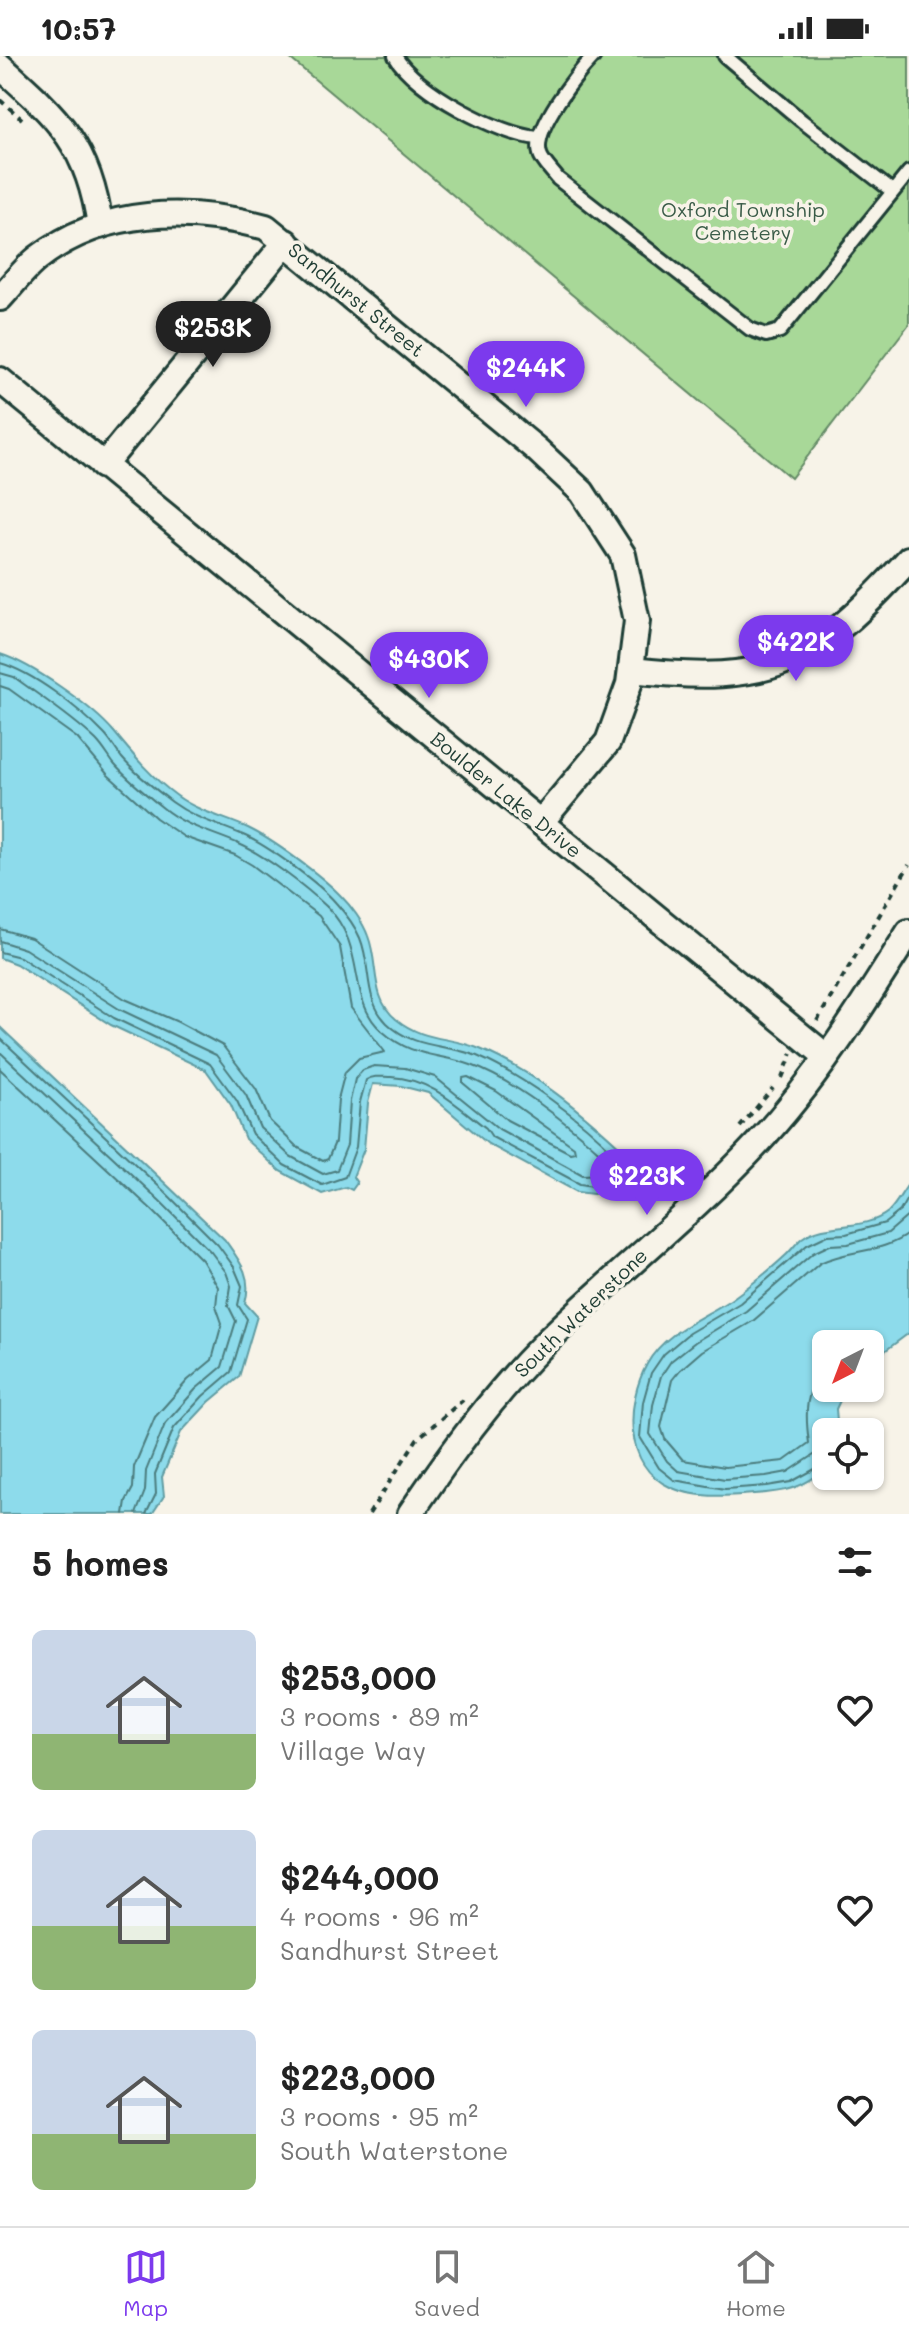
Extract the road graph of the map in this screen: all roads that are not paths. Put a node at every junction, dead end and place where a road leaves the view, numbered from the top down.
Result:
1 (395, 56) edge
2 (594, 56) edge
3 (725, 56) edge
4 (0, 66) edge
5 (538, 138) junction
6 (909, 172) edge
7 (892, 191) junction
8 (100, 226) junction
9 (286, 242) junction
10 (0, 298) edge
11 (0, 380) edge
12 (103, 466) junction
13 (909, 559) edge
14 (631, 670) junction
15 (541, 822) junction
16 (909, 932) edge
17 (827, 1057) junction
18 (410, 1514) edge

1 - 5 lane
2 - 5 lane
3 - 7 lane
4 - 8 street
5 - 7 lane
6 - 7 lane
8 - 9 street, Sandhurst Street
8 - 10 street, Sandhurst Street
9 - 12 street
9 - 14 street, Sandhurst Street
11 - 12 street, Boulder Lake Drive
12 - 15 street, Boulder Lake Drive
13 - 14 street
14 - 15 street, Sandhurst Street
15 - 17 street, Boulder Lake Drive
16 - 17 street, South Waterstone
17 - 18 street, South Waterstone

